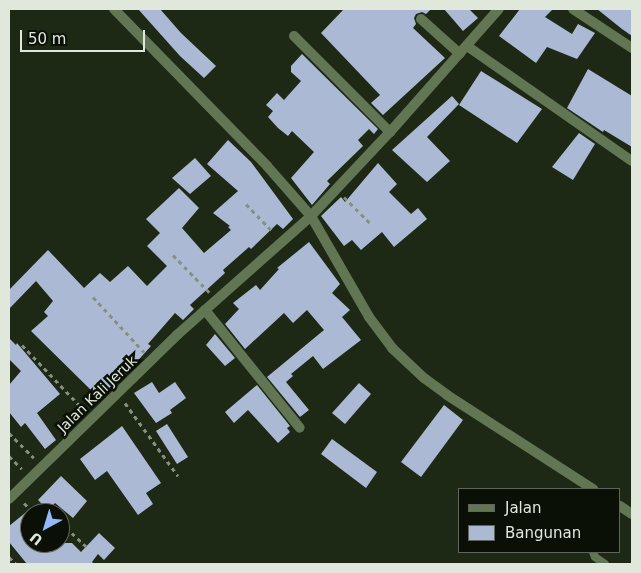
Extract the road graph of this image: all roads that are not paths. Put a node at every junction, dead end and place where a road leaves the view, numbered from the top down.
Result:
1 (114, 9) edge
2 (499, 9) edge
3 (573, 9) edge
4 (421, 19) dead end
5 (294, 36) dead end
6 (467, 46) junction
7 (632, 48) edge
8 (460, 54) junction
9 (390, 132) junction
10 (632, 161) edge
11 (311, 216) junction
12 (205, 310) junction
13 (300, 428) dead end
14 (591, 488) edge
15 (9, 499) edge
16 (621, 507) edge
17 (632, 514) edge
18 (593, 553) edge
19 (604, 564) edge

1 - 11 street
2 - 6 street, Jalan Kali Jeruk
3 - 7 street
4 - 8 street
5 - 9 street
6 - 8 street, Jalan Kali Jeruk
6 - 10 street
8 - 9 street, Jalan Kali Jeruk
9 - 11 street, Jalan Kali Jeruk
11 - 12 street, Jalan Kali Jeruk
11 - 14 street
12 - 13 street
12 - 15 street, Jalan Kali Jeruk
16 - 17 street
18 - 19 lane

